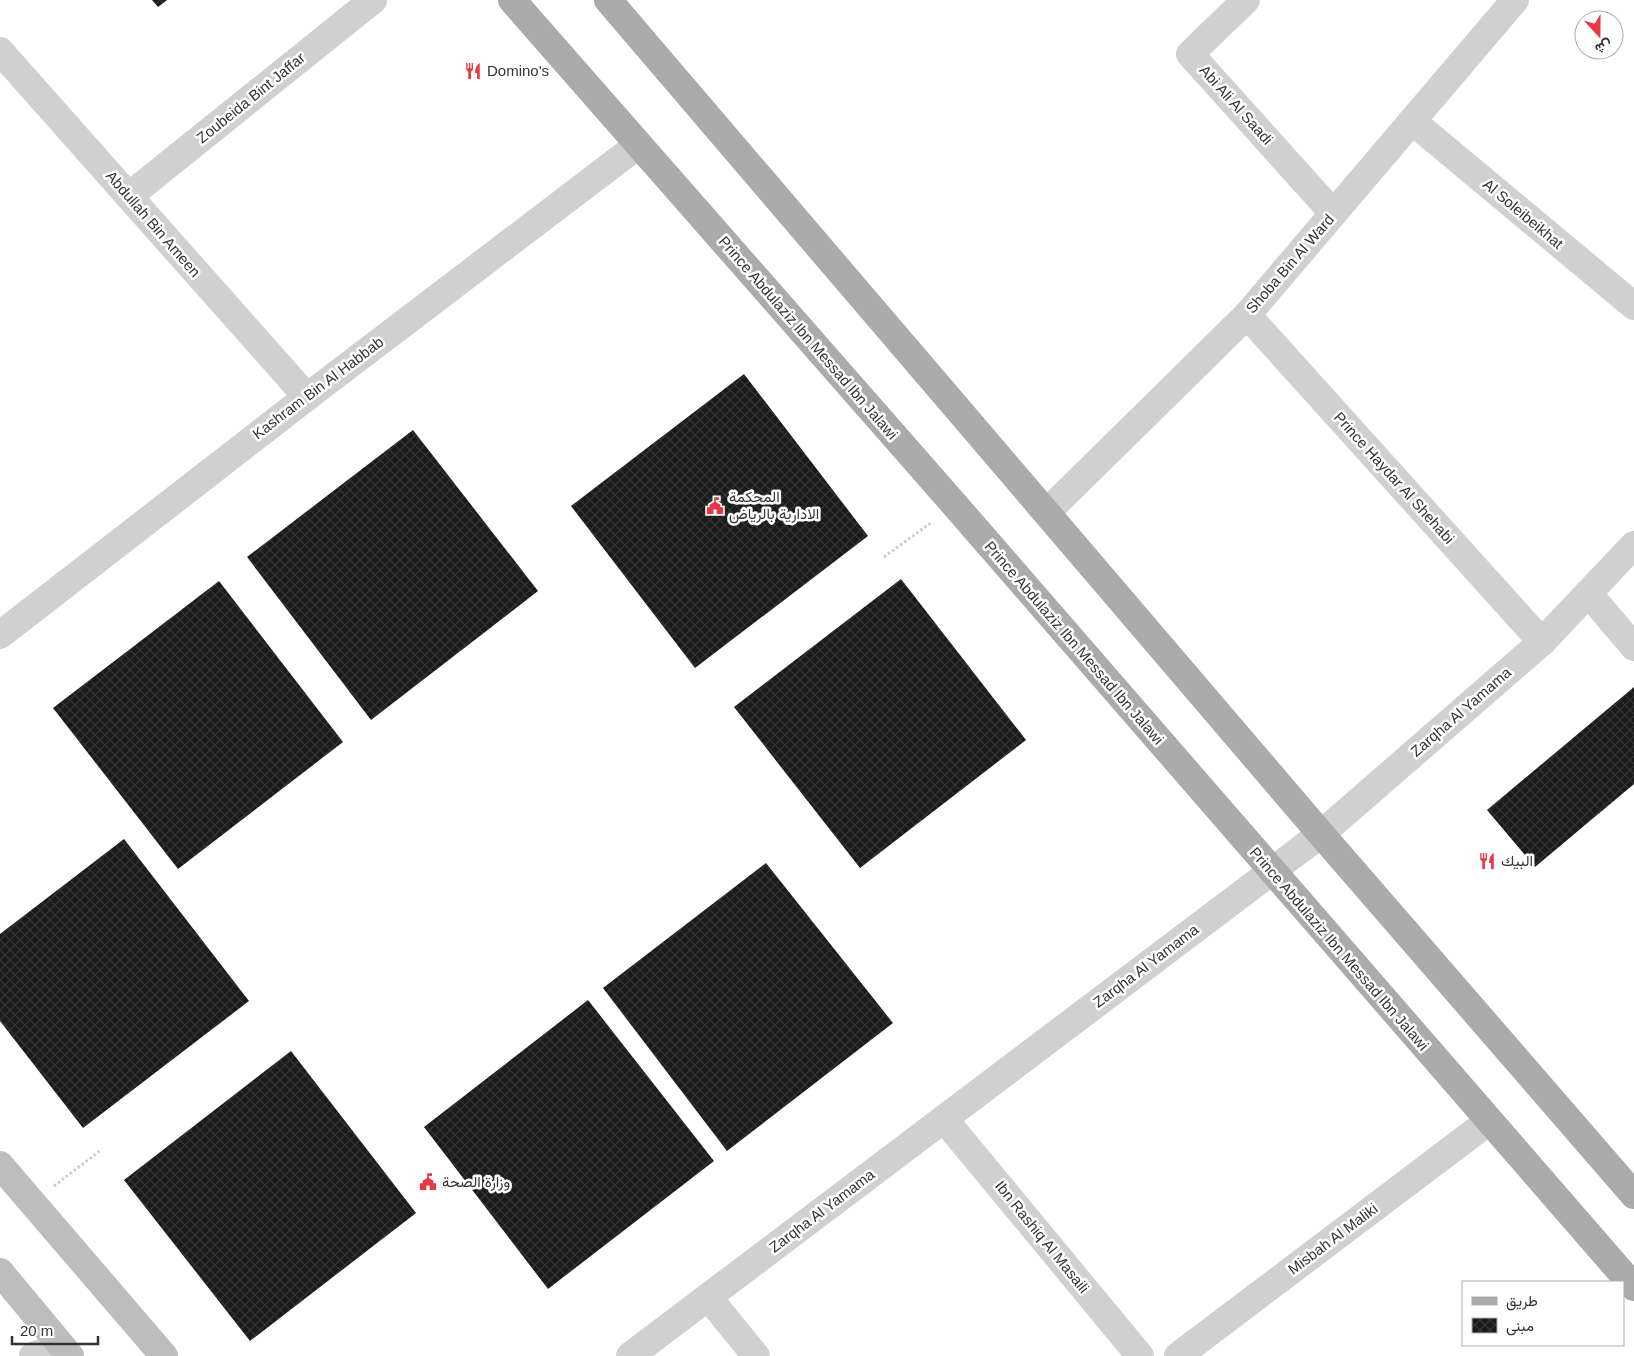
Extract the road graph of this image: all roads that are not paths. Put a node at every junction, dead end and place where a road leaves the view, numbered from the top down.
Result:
1 (373, 0) edge
2 (512, 0) edge
3 (608, 0) edge
4 (1246, 0) edge
5 (1515, 0) edge
6 (0, 51) edge
7 (1412, 121) junction
8 (638, 145) junction
9 (129, 196) junction
10 (1333, 214) junction
11 (1634, 306) edge
12 (1247, 315) junction
13 (306, 397) junction
14 (1046, 512) junction
15 (1634, 545) edge
16 (1588, 593) junction
17 (0, 634) edge
18 (1542, 642) junction
19 (1634, 647) edge
20 (1321, 834) junction
21 (1271, 871) junction
22 (944, 1119) junction
23 (1489, 1121) junction
24 (0, 1166) edge
25 (1634, 1195) edge
26 (0, 1272) edge
27 (1634, 1287) edge
28 (708, 1297) junction
29 (65, 1351) edge
30 (33, 1356) edge
31 (164, 1356) edge
32 (630, 1356) edge
33 (756, 1356) edge
34 (1140, 1356) edge
35 (1178, 1356) edge

1 - 9 street, Zoubeida Bint Jaffar
2 - 8 main road, Prince Abdulaziz Ibn Messad Ibn Jalawi
3 - 14 main road
4 - 10 street, Abi Ali Al Saadi
5 - 7 street, Shoba Bin Al Ward
6 - 9 street, Abdullah Bin Ameen
7 - 10 street, Shoba Bin Al Ward
7 - 11 street, Al Soleibeikhat
8 - 13 street, Kashram Bin Al Habbab
8 - 21 main road, Prince Abdulaziz Ibn Messad Ibn Jalawi
9 - 13 street, Abdullah Bin Ameen
10 - 12 street, Shoba Bin Al Ward
12 - 14 street, Shoba Bin Al Ward
12 - 18 street, Prince Haydar Al Shehabi
13 - 17 street, Kashram Bin Al Habbab
14 - 20 main road
15 - 16 street, Zarqha Al Yamama
16 - 18 street, Zarqha Al Yamama
16 - 19 street
18 - 20 street, Zarqha Al Yamama
20 - 21 street, Zarqha Al Yamama
20 - 25 main road
21 - 22 street, Zarqha Al Yamama
21 - 23 main road, Prince Abdulaziz Ibn Messad Ibn Jalawi
22 - 28 street, Zarqha Al Yamama
22 - 34 street, Ibn Rashiq Al Masaili
23 - 27 main road, Prince Abdulaziz Ibn Messad Ibn Jalawi
23 - 35 street, Misbah Al Maliki
24 - 31 street
26 - 29 street
28 - 32 street, Zarqha Al Yamama
28 - 33 street
29 - 30 street

